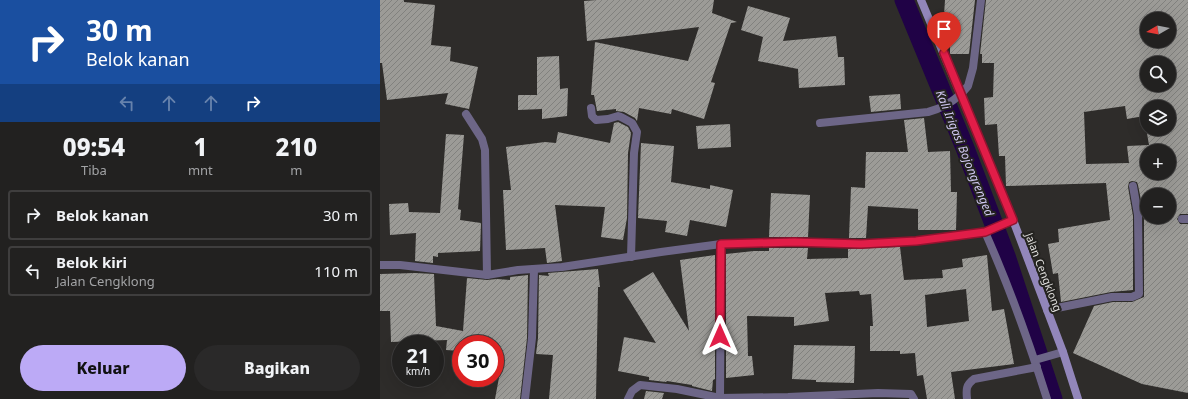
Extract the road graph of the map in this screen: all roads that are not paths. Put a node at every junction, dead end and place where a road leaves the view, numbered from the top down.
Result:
1 (921, 0) edge
2 (981, 0) edge
3 (961, 94) junction
4 (591, 108) dead end
5 (466, 114) dead end
6 (820, 123) dead end
7 (1133, 186) dead end
8 (1009, 221) junction
9 (989, 230) junction
10 (721, 244) junction
11 (631, 257) junction
12 (380, 265) edge
13 (534, 269) junction
14 (487, 275) junction
15 (1047, 310) junction
16 (1061, 352) junction
17 (1036, 362) junction
18 (720, 398) junction
19 (759, 398) edge
20 (525, 399) edge
21 (628, 399) edge
22 (914, 399) edge
23 (967, 399) edge
24 (1047, 399) edge
25 (1078, 399) edge

1 - 3 main road, Jalan Cengklong
2 - 3 street
3 - 6 street
3 - 8 main road, Jalan Cengklong
4 - 11 street
5 - 14 street
7 - 15 street
8 - 9 street
8 - 15 main road, Jalan Cengklong
9 - 10 street
9 - 17 street
10 - 11 street
10 - 18 street
11 - 13 street
12 - 14 street
13 - 14 street
13 - 20 street
15 - 16 main road, Jalan Cengklong
16 - 17 street
16 - 25 main road, Jalan Cengklong
17 - 23 street
17 - 24 street
18 - 19 street
18 - 21 street
19 - 22 street

